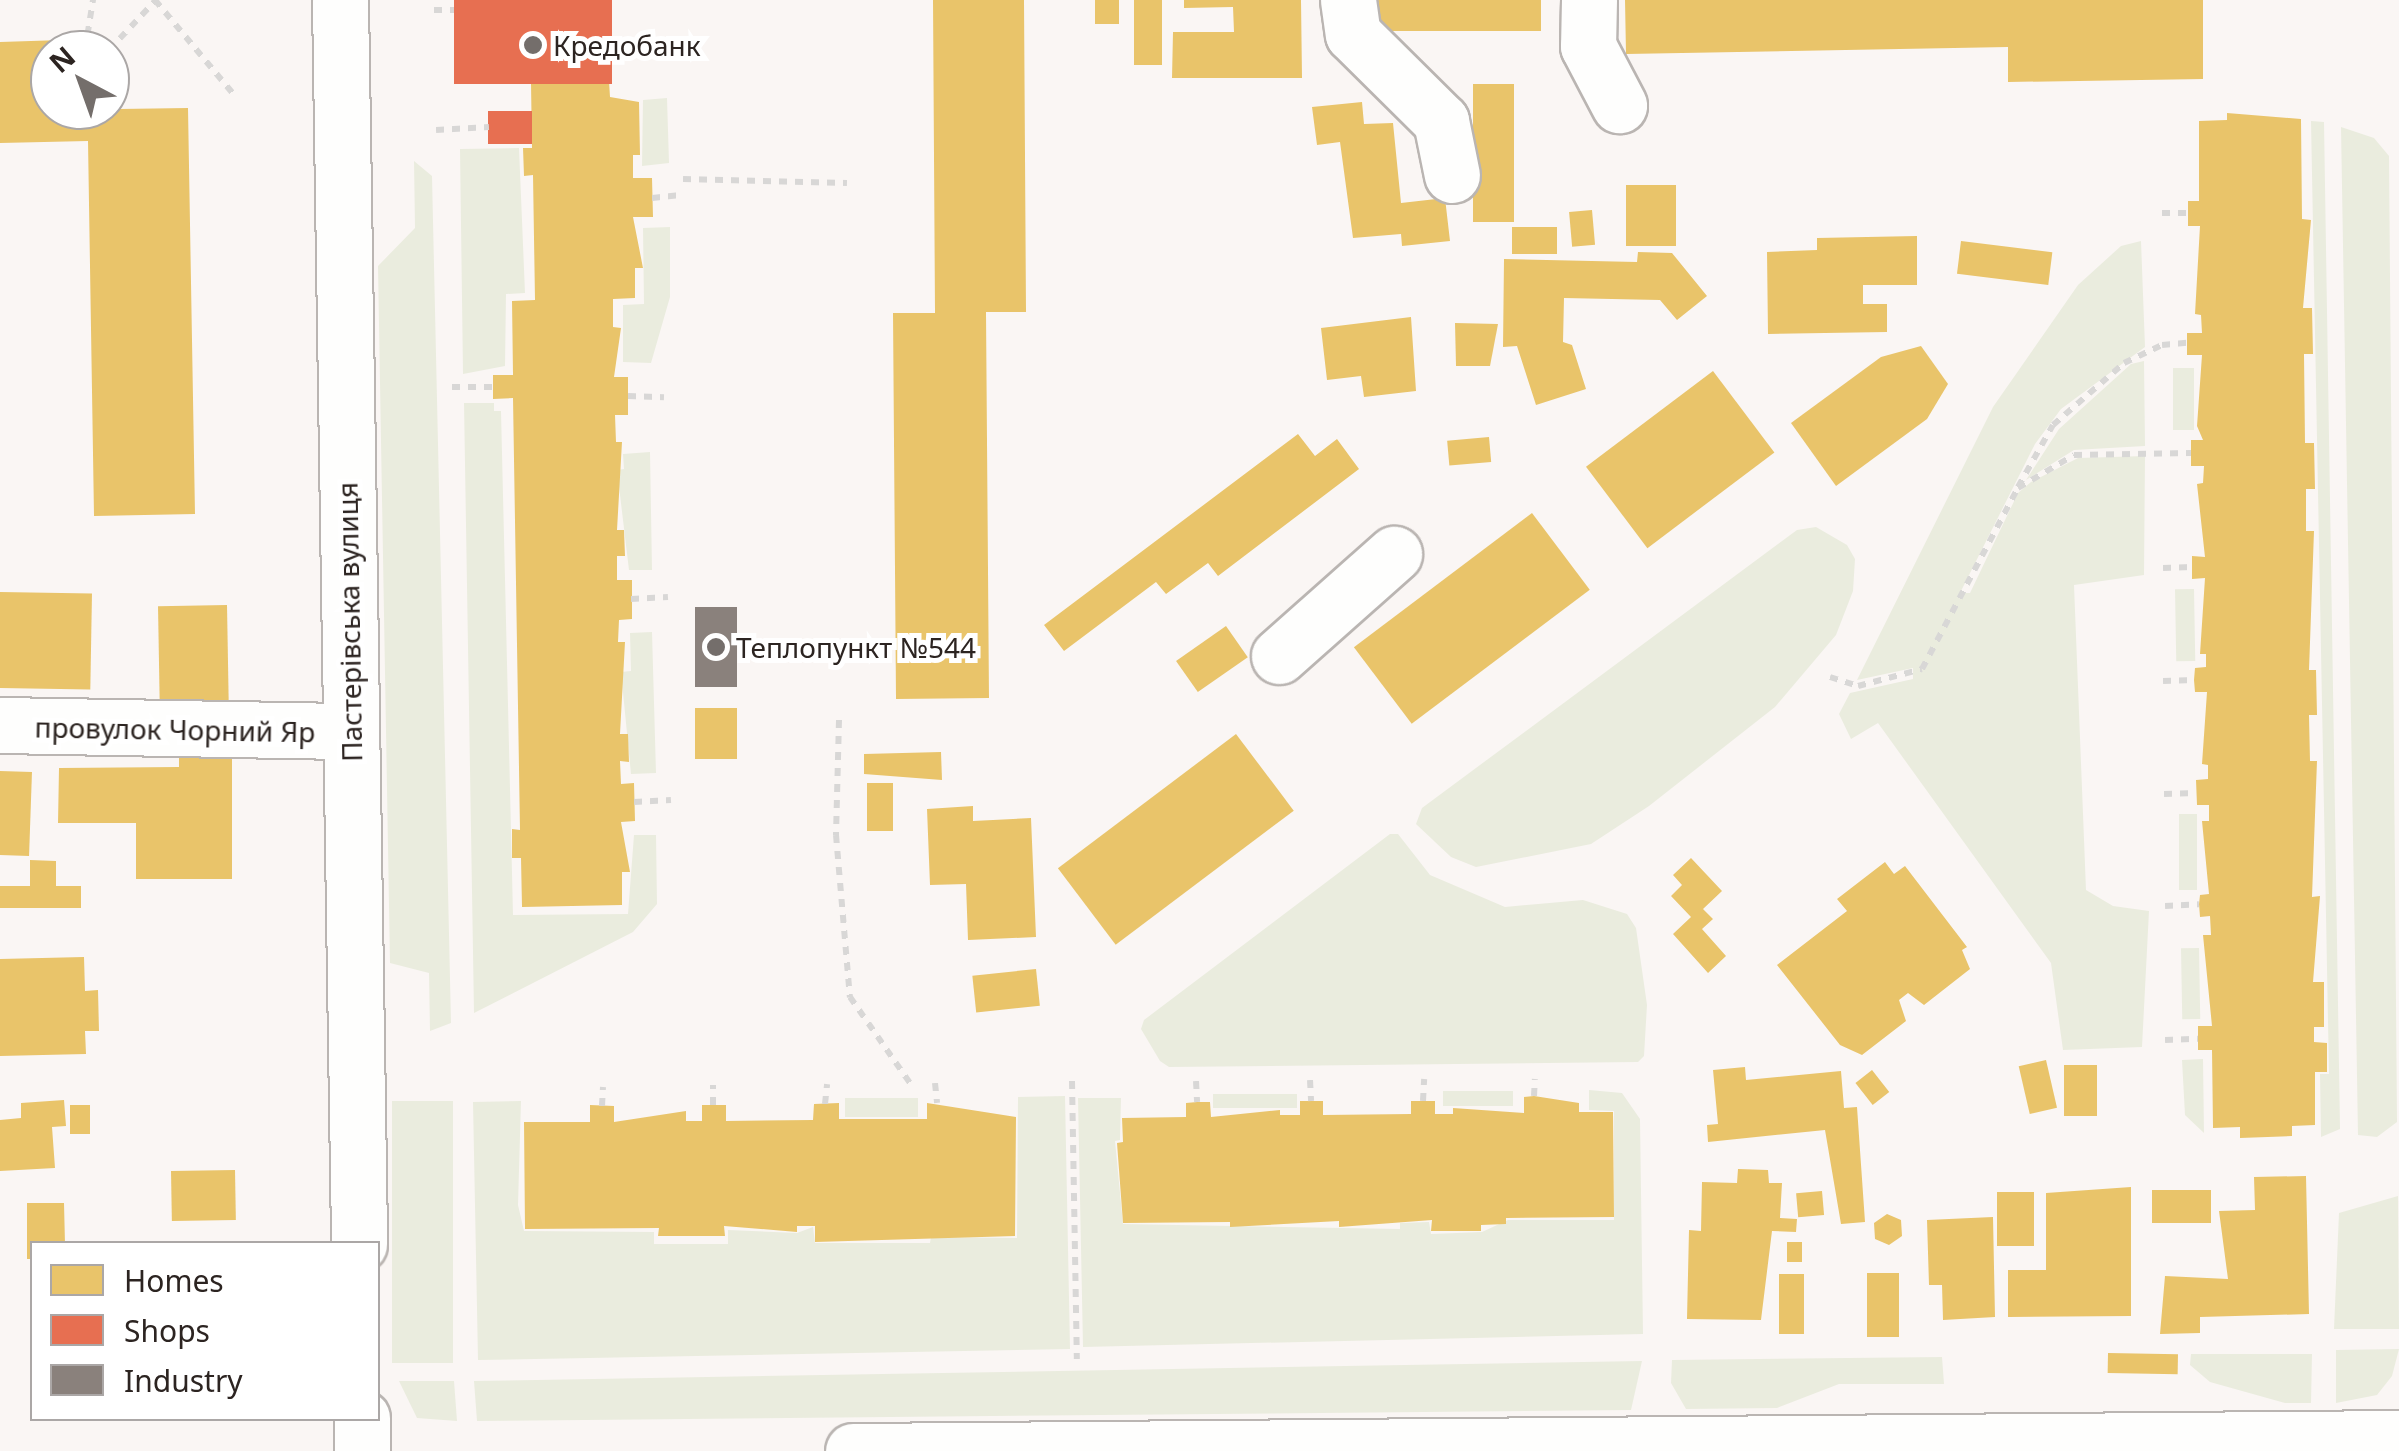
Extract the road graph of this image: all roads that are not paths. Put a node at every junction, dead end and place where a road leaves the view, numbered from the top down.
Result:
1 (340, 0) edge
2 (1348, 0) edge
3 (1589, 0) edge
4 (1619, 106) dead end
5 (1452, 175) dead end
6 (1394, 554) dead end
7 (1279, 656) dead end
8 (0, 725) edge
9 (351, 731) junction
10 (359, 1241) edge
11 (362, 1421) edge
12 (2399, 1438) edge
13 (362, 1451) edge
14 (853, 1451) edge

1 - 9 main road, Пастерівська вулиця
2 - 5 main road
3 - 4 main road
6 - 7 main road
8 - 9 main road, провулок Чорний Яр
9 - 10 main road, Пастерівська вулиця
11 - 13 main road
12 - 14 main road

